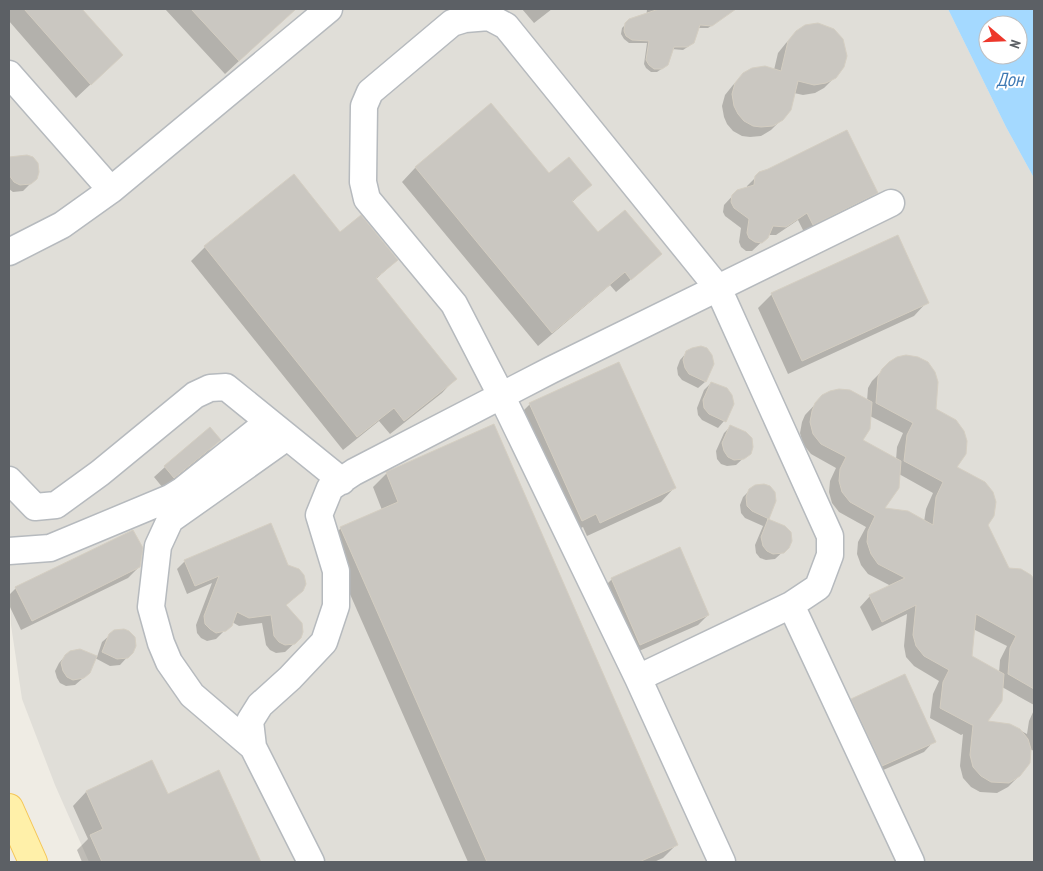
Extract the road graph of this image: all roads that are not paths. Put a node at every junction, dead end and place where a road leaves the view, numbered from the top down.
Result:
1 (329, 9) edge
2 (9, 74) edge
3 (111, 190) junction
4 (891, 203) dead end
5 (9, 252) edge
6 (718, 288) junction
7 (501, 395) junction
8 (278, 429) junction
9 (9, 480) edge
10 (342, 480) junction
11 (9, 551) edge
12 (791, 604) junction
13 (638, 678) junction
14 (252, 747) junction
15 (9, 808) edge
16 (34, 862) edge
17 (311, 862) edge
18 (722, 862) edge
19 (911, 862) edge

1 - 3 lane
2 - 3 lane
3 - 5 lane
4 - 6 lane
6 - 7 lane
6 - 7 lane
6 - 12 lane
7 - 10 lane
7 - 13 lane
8 - 9 lane
8 - 10 lane
8 - 11 lane
8 - 14 lane
10 - 14 lane
12 - 13 lane
12 - 19 lane
13 - 18 lane
14 - 17 lane
15 - 16 main road

